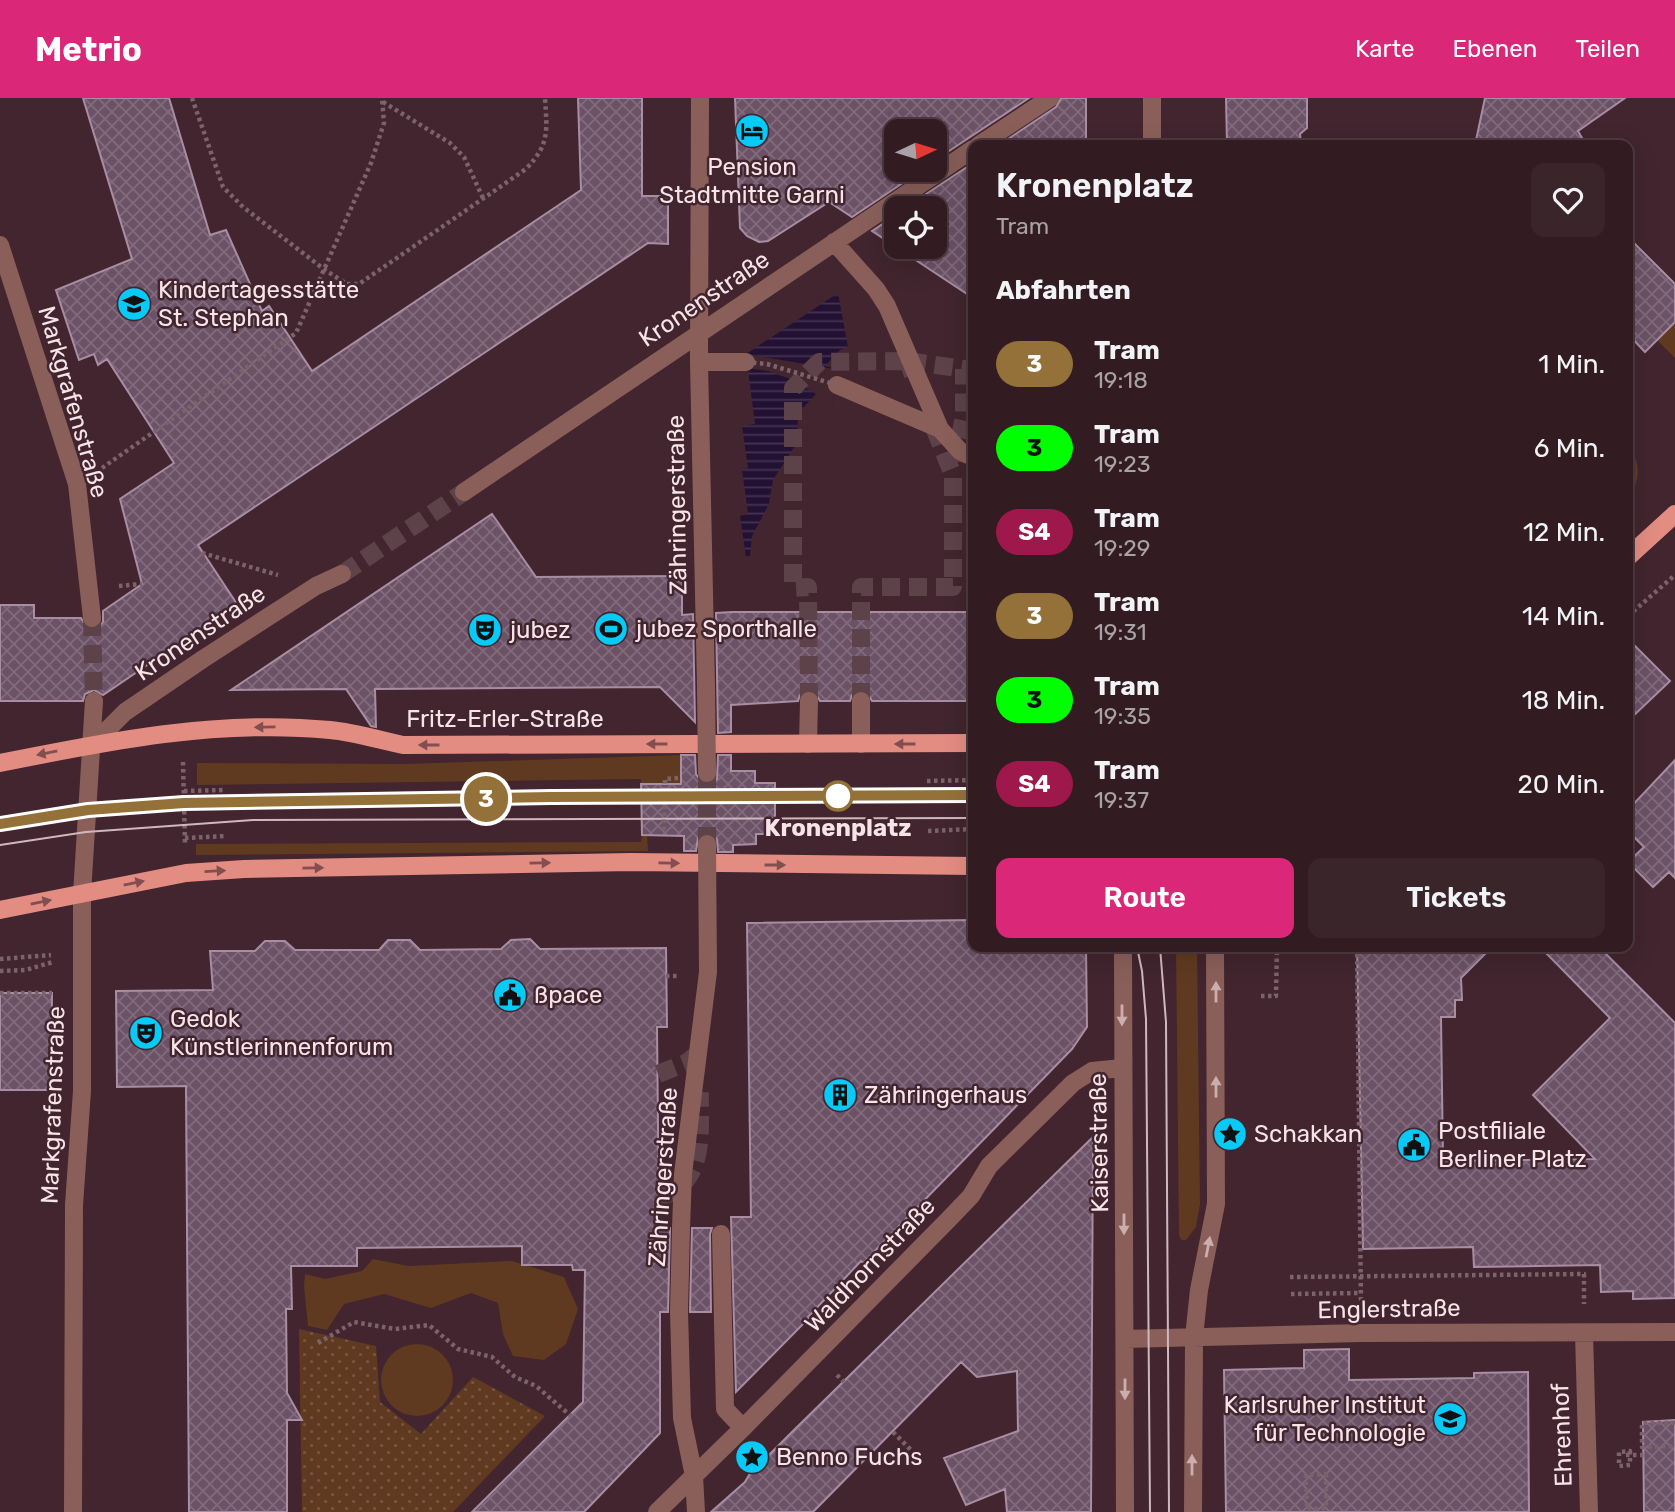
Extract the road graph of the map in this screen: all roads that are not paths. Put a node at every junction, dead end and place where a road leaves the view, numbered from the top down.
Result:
1 (700, 98) edge
2 (1050, 98) edge
3 (1152, 98) edge
4 (987, 140) edge
5 (1152, 140) edge
6 (968, 152) edge
7 (834, 242) junction
8 (0, 245) edge
9 (699, 332) junction
10 (698, 362) junction
11 (747, 362) road end
12 (836, 385) road end
13 (940, 429) junction
14 (968, 454) edge
15 (464, 492) tunnel mouth
16 (1675, 514) edge
17 (1633, 552) edge
18 (342, 574) tunnel mouth
19 (92, 618) tunnel mouth
20 (94, 701) tunnel mouth
21 (809, 701) tunnel mouth
22 (861, 701) tunnel mouth
23 (968, 743) edge
24 (93, 744) junction
25 (808, 744) junction
26 (861, 744) junction
27 (0, 763) edge
28 (707, 773) tunnel mouth
29 (707, 844) tunnel mouth
30 (707, 864) junction
31 (968, 866) edge
32 (82, 894) junction
33 (0, 911) edge
34 (1123, 952) edge
35 (1215, 952) edge
36 (707, 974) dead end
37 (1122, 1068) junction
38 (721, 1234) dead end
39 (1675, 1332) edge
40 (1584, 1333) junction
41 (1194, 1337) junction
42 (1125, 1339) junction
43 (743, 1428) junction
44 (694, 1476) junction
45 (74, 1512) edge
46 (657, 1512) edge
47 (696, 1512) edge
48 (1125, 1512) edge
49 (1192, 1512) edge
50 (1589, 1512) edge

1 - 9 street, Zähringerstraße
2 - 4 street
3 - 5 street
6 - 7 street, Kronenstraße
7 - 9 street, Kronenstraße
7 - 13 street
8 - 19 street, Markgrafenstraße
9 - 10 street, Zähringerstraße
9 - 15 street, Kronenstraße
10 - 11 street
10 - 28 street, Zähringerstraße, bridge
12 - 13 street
13 - 14 street
16 - 17 main road
18 - 24 street, Kronenstraße
20 - 24 street, Markgrafenstraße
21 - 25 street
22 - 26 street
23 -> 26 main road, Fritz-Erler-Straße
25 -> 24 main road, Fritz-Erler-Straße
24 -> 27 main road, Fritz-Erler-Straße
24 - 32 street, Markgrafenstraße
25 - 26 main road, Fritz-Erler-Straße
29 - 44 street, Zähringerstraße, bridge
30 -> 31 main road
32 -> 30 main road
30 - 36 street
33 -> 32 main road
32 - 45 street, Markgrafenstraße
34 -> 37 street, Kaiserstraße
41 -> 35 street
37 -> 42 street, Kaiserstraße
37 - 43 street, Waldhornstraße
38 - 43 street
39 - 40 street, Englerstraße
40 - 41 street, Englerstraße
40 - 50 street, Ehrenhof
41 - 42 street
49 -> 41 street
42 -> 48 street, Kaiserstraße
43 - 44 street, Waldhornstraße
44 - 46 street, Waldhornstraße
44 - 47 street, Zähringerstraße

